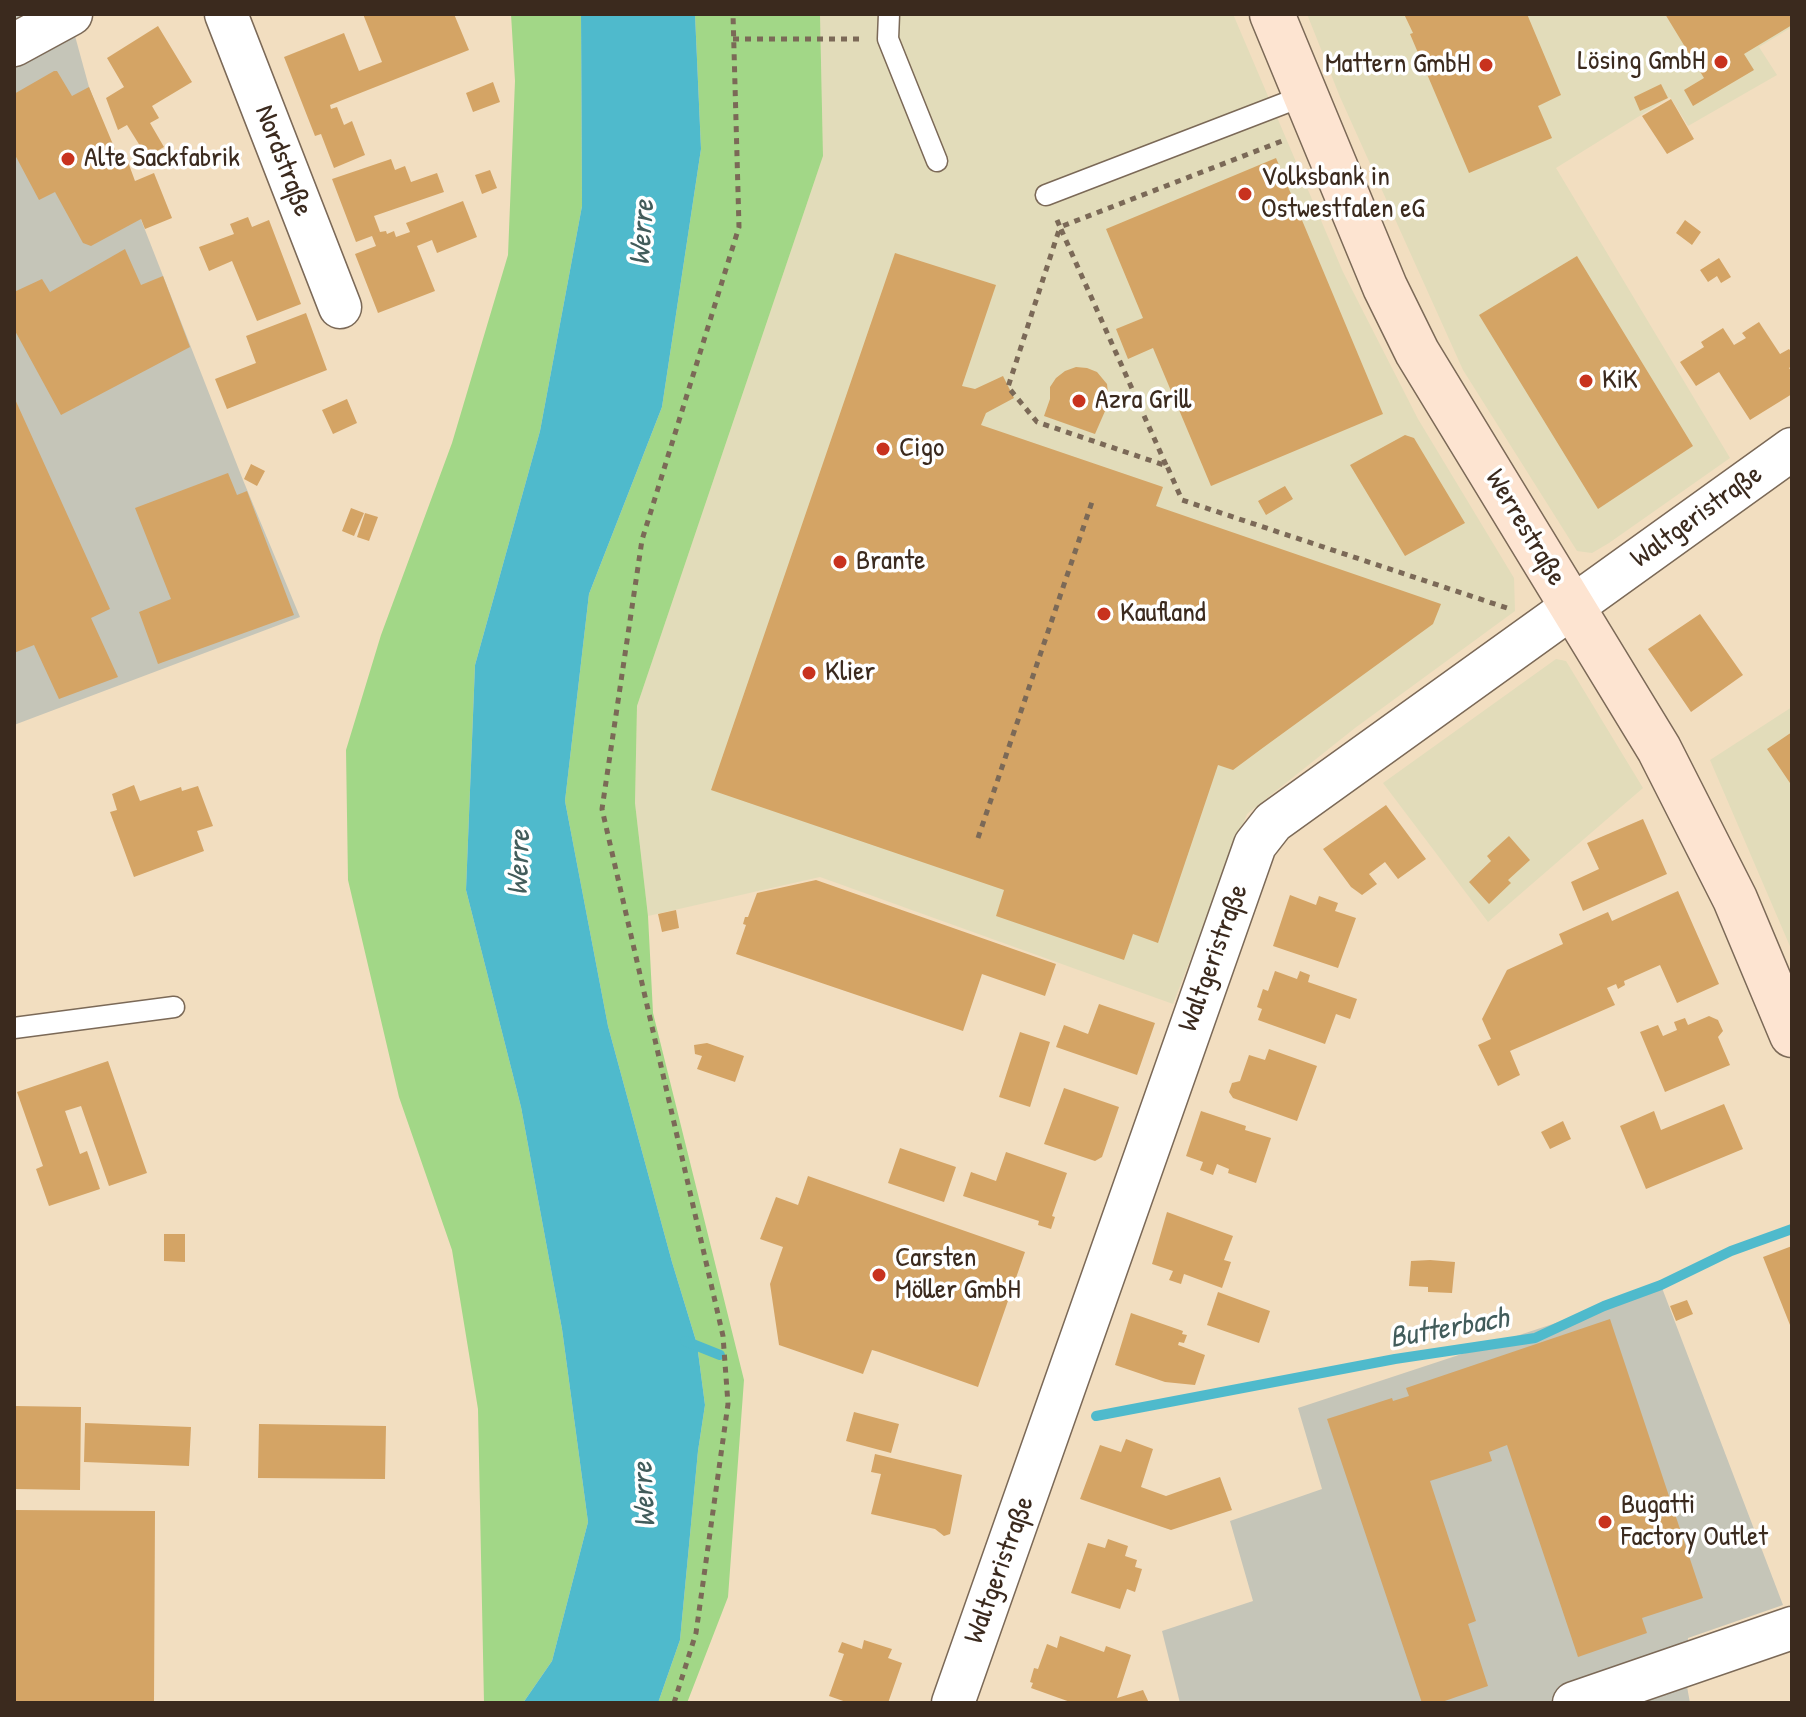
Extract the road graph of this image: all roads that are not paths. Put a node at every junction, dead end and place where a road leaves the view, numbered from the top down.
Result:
1 (71, 14) edge
2 (226, 14) edge
3 (889, 14) edge
4 (1272, 14) edge
5 (14, 45) edge
6 (1313, 111) junction
7 (937, 161) dead end
8 (1046, 195) dead end
9 (340, 307) dead end
10 (1792, 449) edge
11 (1561, 614) junction
12 (174, 1007) dead end
13 (14, 1028) edge
14 (1792, 1035) edge
15 (1792, 1628) edge
16 (953, 1703) edge
17 (1574, 1703) edge

1 - 5 street
2 - 9 street, Nordstraße
3 - 7 lane
4 - 6 main road, Werrestraße
6 - 8 lane
6 - 11 main road, Werrestraße
10 - 11 street, Waltgeristraße
11 - 14 main road, Werrestraße
11 - 16 street, Waltgeristraße
12 - 13 lane
15 - 17 street

